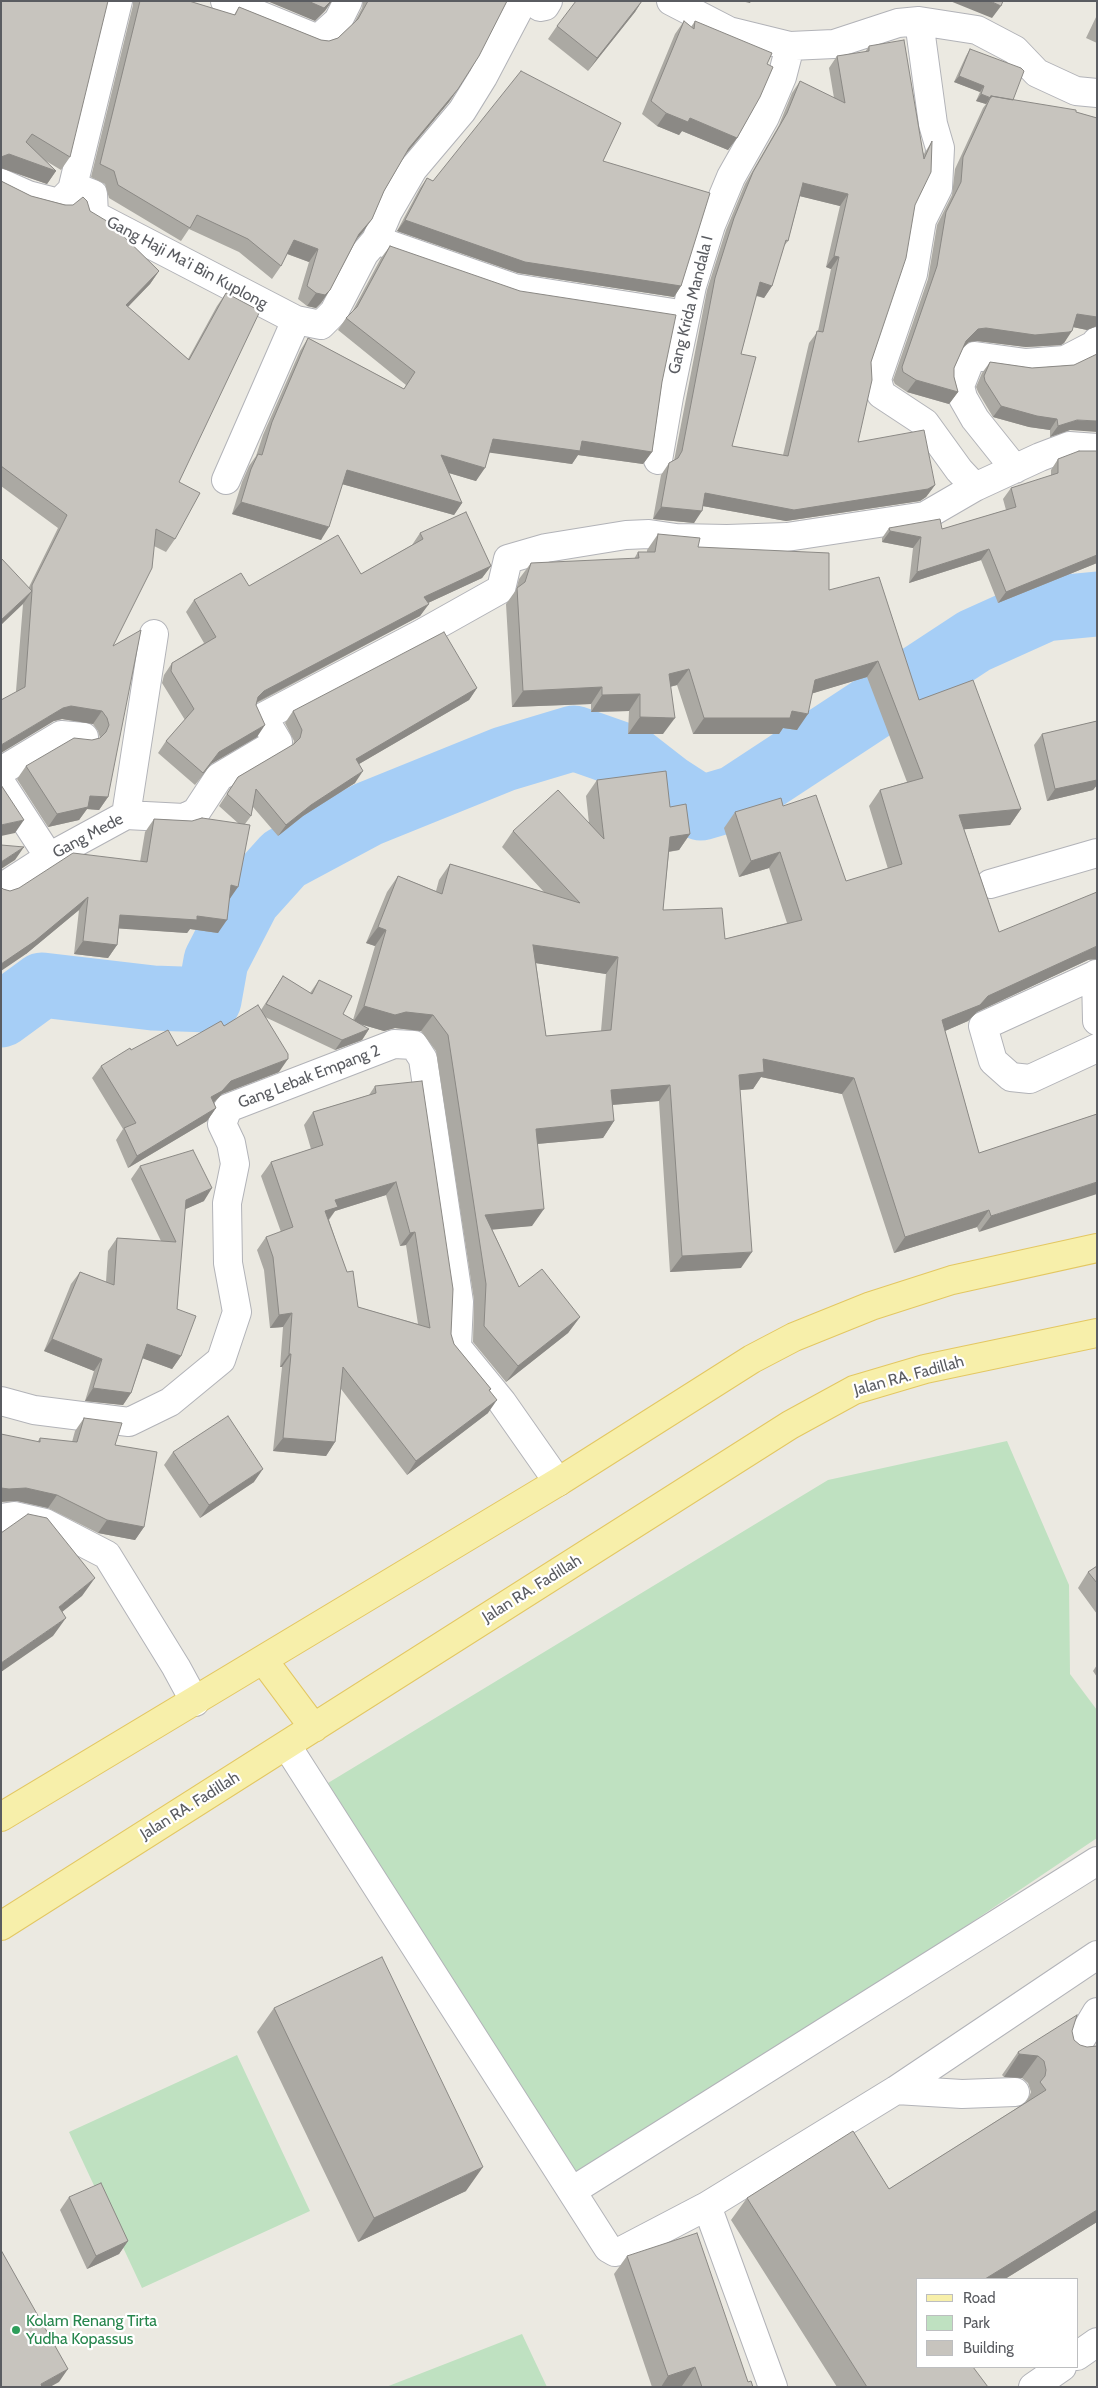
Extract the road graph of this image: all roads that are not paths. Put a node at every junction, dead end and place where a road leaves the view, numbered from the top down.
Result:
1 (118, 1) edge
2 (225, 1) edge
3 (348, 1) edge
4 (523, 1) edge
5 (532, 1) edge
6 (548, 1) edge
7 (675, 3) edge
8 (919, 21) junction
9 (790, 46) junction
10 (1097, 93) edge
11 (1, 183) edge
12 (72, 190) junction
13 (376, 240) junction
14 (686, 315) junction
15 (296, 320) junction
16 (1097, 341) edge
17 (1094, 455) edge
18 (658, 460) dead end
19 (1014, 469) junction
20 (226, 480) dead end
21 (975, 488) junction
22 (154, 634) dead end
23 (84, 737) edge
24 (1, 770) edge
25 (1, 783) edge
26 (126, 815) junction
27 (1097, 853) edge
28 (49, 857) junction
29 (990, 884) dead end
30 (1, 888) edge
31 (1096, 974) edge
32 (1097, 1020) edge
33 (1097, 1048) edge
34 (1097, 1248) edge
35 (1097, 1333) edge
36 (1, 1402) edge
37 (558, 1482) junction
38 (1, 1518) edge
39 (264, 1660) junction
40 (195, 1702) junction
41 (314, 1728) junction
42 (287, 1746) junction
43 (1, 1817) edge
44 (1097, 1861) edge
45 (1, 1926) edge
46 (1097, 1955) edge
47 (1097, 2012) edge
48 (1072, 2054) edge
49 (896, 2090) junction
50 (1015, 2092) dead end
51 (572, 2191) junction
52 (707, 2206) junction
53 (1097, 2342) edge
54 (1078, 2355) edge
55 (1061, 2368) edge
56 (773, 2387) edge
57 (1033, 2387) edge

1 - 12 street
2 - 3 street
4 - 13 street
5 - 6 street
7 - 9 street
8 - 9 street
8 - 10 street
8 - 21 street
9 - 14 street, Gang Krida Mandala I
11 - 12 street
12 - 15 street, Gang Haji Ma'i Bin Kuplong
13 - 14 street
13 - 15 street, Gang Haji Ma'i Bin Kuplong
14 - 18 street, Gang Krida Mandala I
15 - 20 street
16 - 19 street
17 - 19 street
19 - 21 street
21 - 26 street, Gang Mede
22 - 26 street
23 - 24 street
25 - 28 street
26 - 28 street, Gang Mede
27 - 29 street
28 - 30 street, Gang Mede
31 - 32 street
31 - 33 street
34 - 37 main road
35 - 41 main road, Jalan RA. Fadillah
36 - 37 street, Gang Lebak Empang 2
37 - 39 main road
38 - 40 street
39 - 40 main road
39 - 41 main road
40 - 43 main road
41 - 42 main road, Jalan RA. Fadillah
42 - 45 main road, Jalan RA. Fadillah
42 - 51 street
44 - 51 street
46 - 49 street
47 - 48 street
49 - 50 street
49 - 52 street
51 - 52 street
52 - 56 street
53 - 54 street
55 - 57 street

